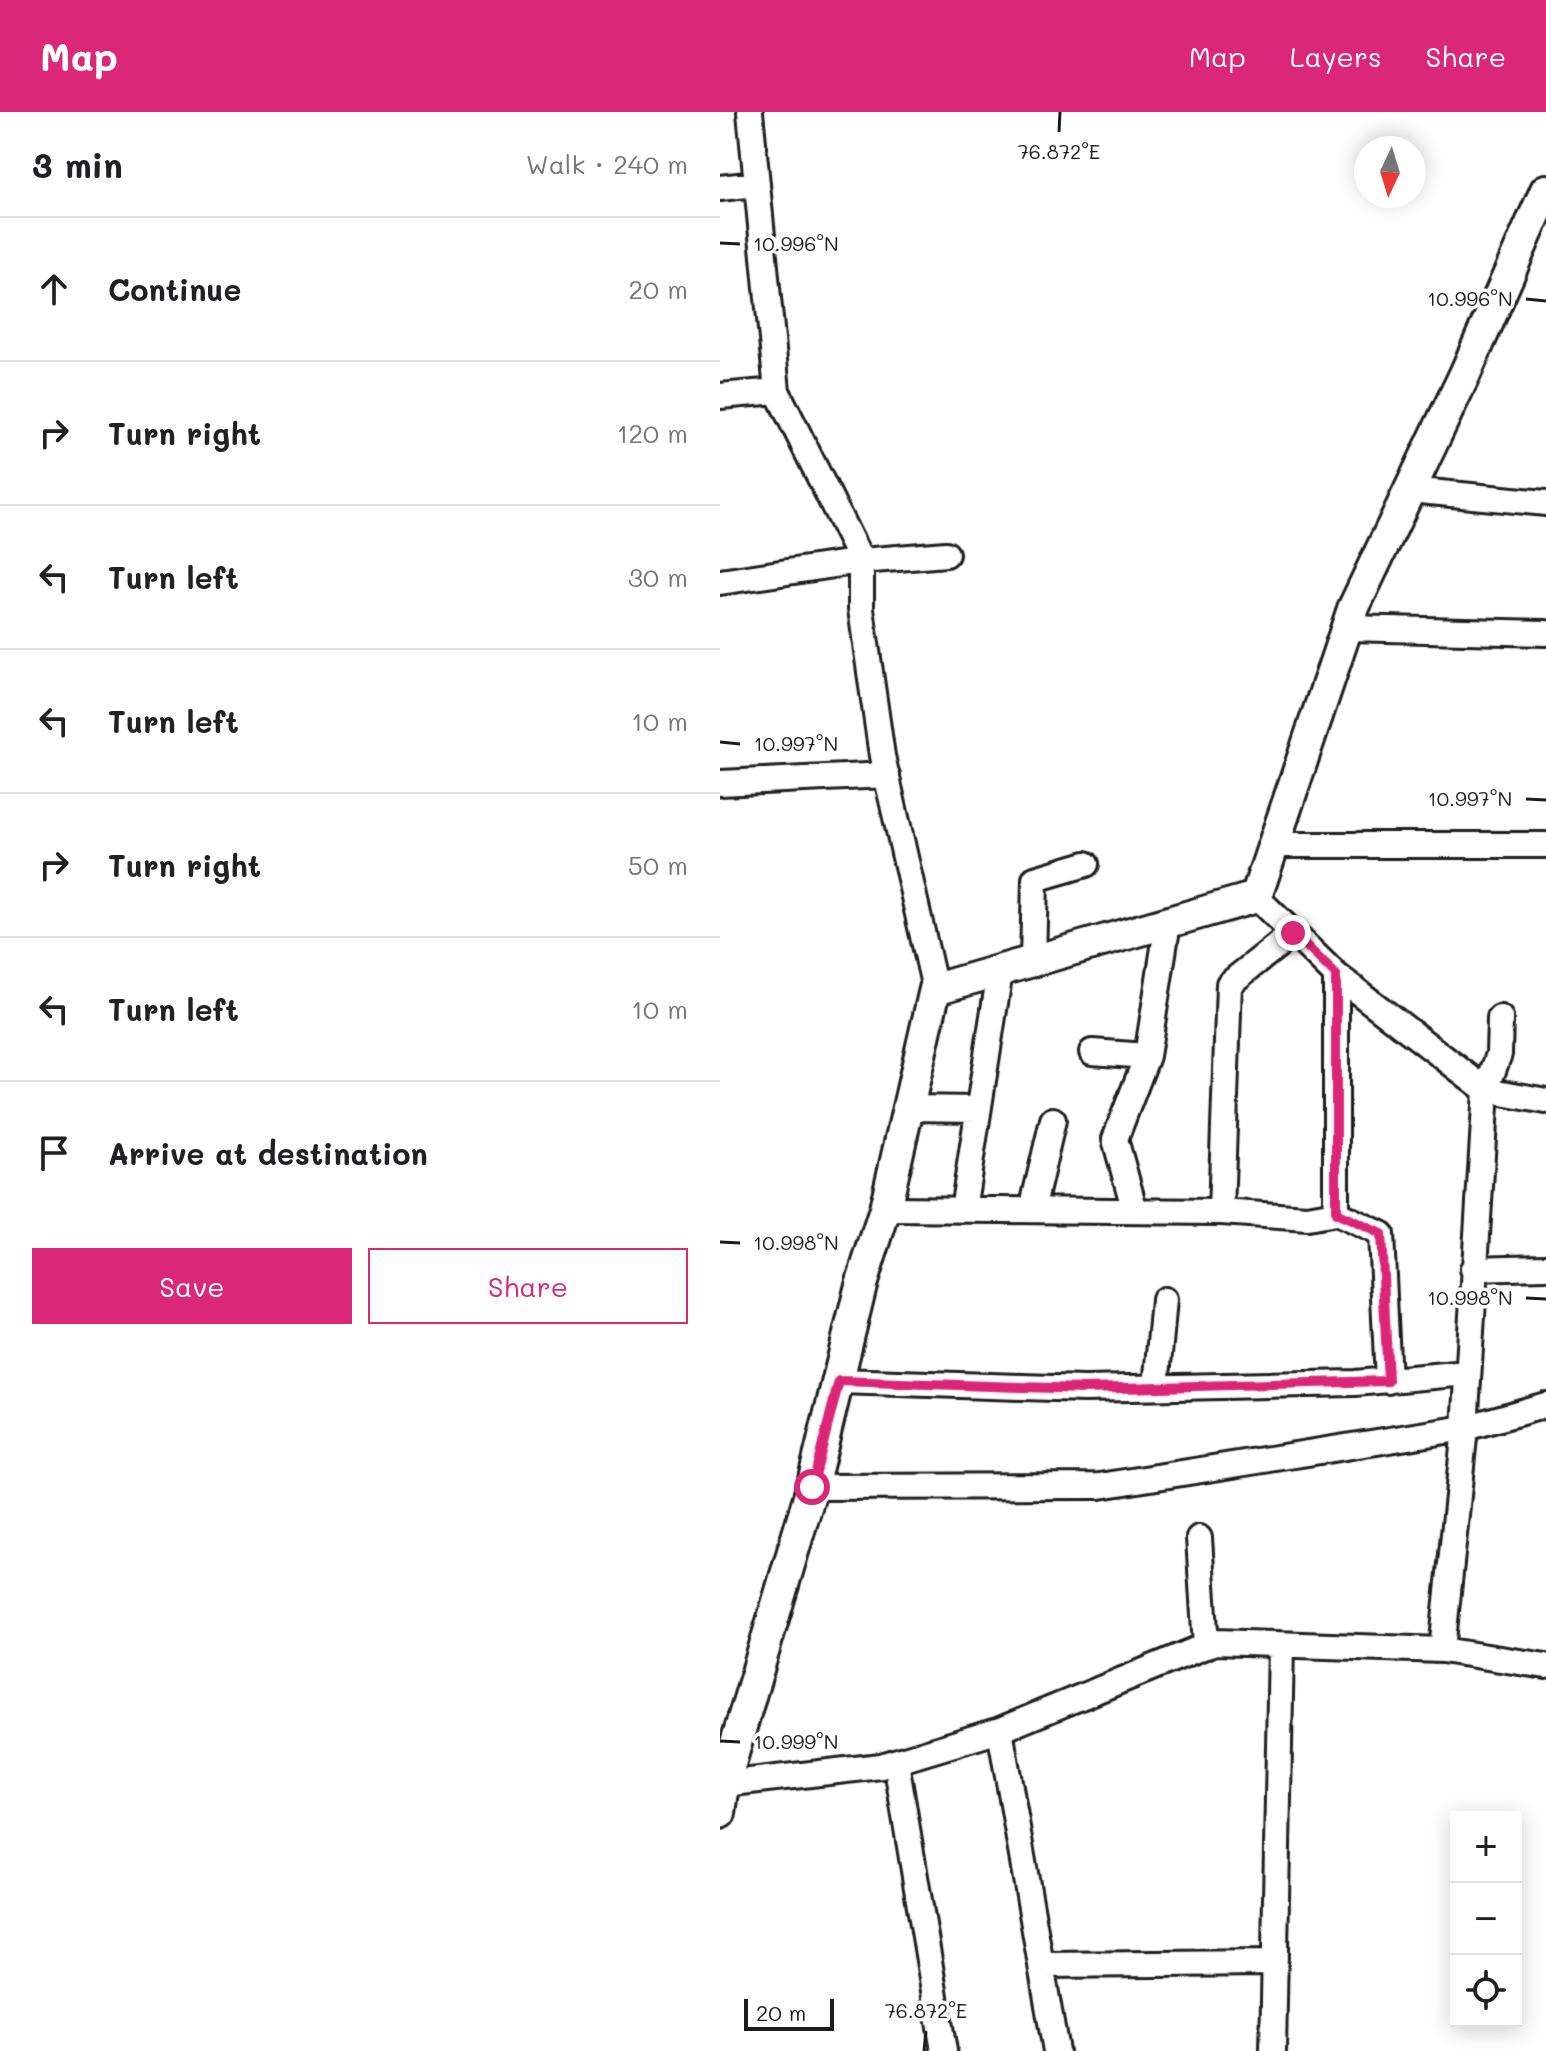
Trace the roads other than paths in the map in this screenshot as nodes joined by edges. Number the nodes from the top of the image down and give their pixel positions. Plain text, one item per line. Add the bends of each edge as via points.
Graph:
1 (750, 112) edge
2 (756, 184) junction
3 (720, 188) edge
4 (1546, 190) edge
5 (777, 391) junction
6 (720, 396) edge
7 (1409, 490) junction
8 (1546, 503) edge
9 (946, 554) dead end
10 (861, 561) junction
11 (720, 582) edge
12 (1347, 628) junction
13 (1546, 633) edge
14 (887, 775) junction
15 (720, 783) edge
16 (1273, 845) junction
17 (1546, 845) edge
18 (1086, 864) dead end
19 (1256, 897) junction
20 (1168, 922) junction
21 (1293, 933) junction
22 (1033, 961) junction
23 (1000, 971) junction
24 (1336, 975) junction
25 (935, 989) junction
26 (1500, 1018) dead end
27 (1092, 1052) dead end
28 (1147, 1056) junction
29 (1486, 1090) junction
30 (1546, 1101) edge
31 (907, 1108) junction
32 (978, 1109) junction
33 (1053, 1120) dead end
34 (885, 1209) junction
35 (963, 1210) junction
36 (1032, 1210) junction
37 (1135, 1211) junction
38 (1221, 1212) junction
39 (1336, 1213) junction
40 (1546, 1267) edge
41 (1473, 1269) junction
42 (1164, 1300) dead end
43 (1467, 1373) junction
44 (839, 1381) junction
45 (1388, 1381) junction
46 (1156, 1387) junction
47 (1546, 1405) edge
48 (1465, 1428) junction
49 (812, 1487) junction
50 (1199, 1538) dead end
51 (1281, 1645) junction
52 (1206, 1646) junction
53 (1442, 1650) junction
54 (1546, 1666) edge
55 (1000, 1730) junction
56 (896, 1762) junction
57 (722, 1799) edge
58 (1273, 1963) junction
59 (1041, 1965) junction
60 (944, 2051) edge
61 (1056, 2051) edge
62 (1273, 2051) edge

1 - 2 street
2 - 3 street
2 - 5 street
4 - 7 street
5 - 6 street
5 - 10 street
7 - 8 street
7 - 12 street
9 - 10 street
10 - 11 street
10 - 14 street via 861,609
12 - 13 street
12 - 16 street
14 - 15 street
14 - 25 street
16 - 17 street
16 - 19 street
18 - 22 street via 1035,879
19 - 20 street
19 - 21 street
20 - 22 street
20 - 28 street
21 - 24 street
21 - 38 street via 1229,984
22 - 23 street
23 - 25 street
23 - 32 street
24 - 29 street
24 - 39 street
25 - 31 street
26 - 29 street via 1499,1054
27 - 28 street
28 - 37 street via 1115,1139
29 - 30 street
29 - 41 street
31 - 32 street
31 - 34 street
32 - 35 street
33 - 36 street
34 - 35 street
34 - 44 street
35 - 36 street
36 - 37 street
37 - 38 street
38 - 39 street via 1307,1218
39 - 45 street via 1381,1234
40 - 41 street
41 - 43 street
42 - 46 street
43 - 45 street
43 - 48 street
44 - 46 street
44 - 49 street
45 - 46 street
47 - 48 street
48 - 49 street via 1100,1486
48 - 53 street
49 - 57 street
50 - 52 street
51 - 52 street
51 - 53 street
51 - 58 street
52 - 55 street
53 - 54 street
55 - 56 street
55 - 59 street
56 - 57 street
56 - 60 street
58 - 59 street
58 - 62 street
59 - 61 street

